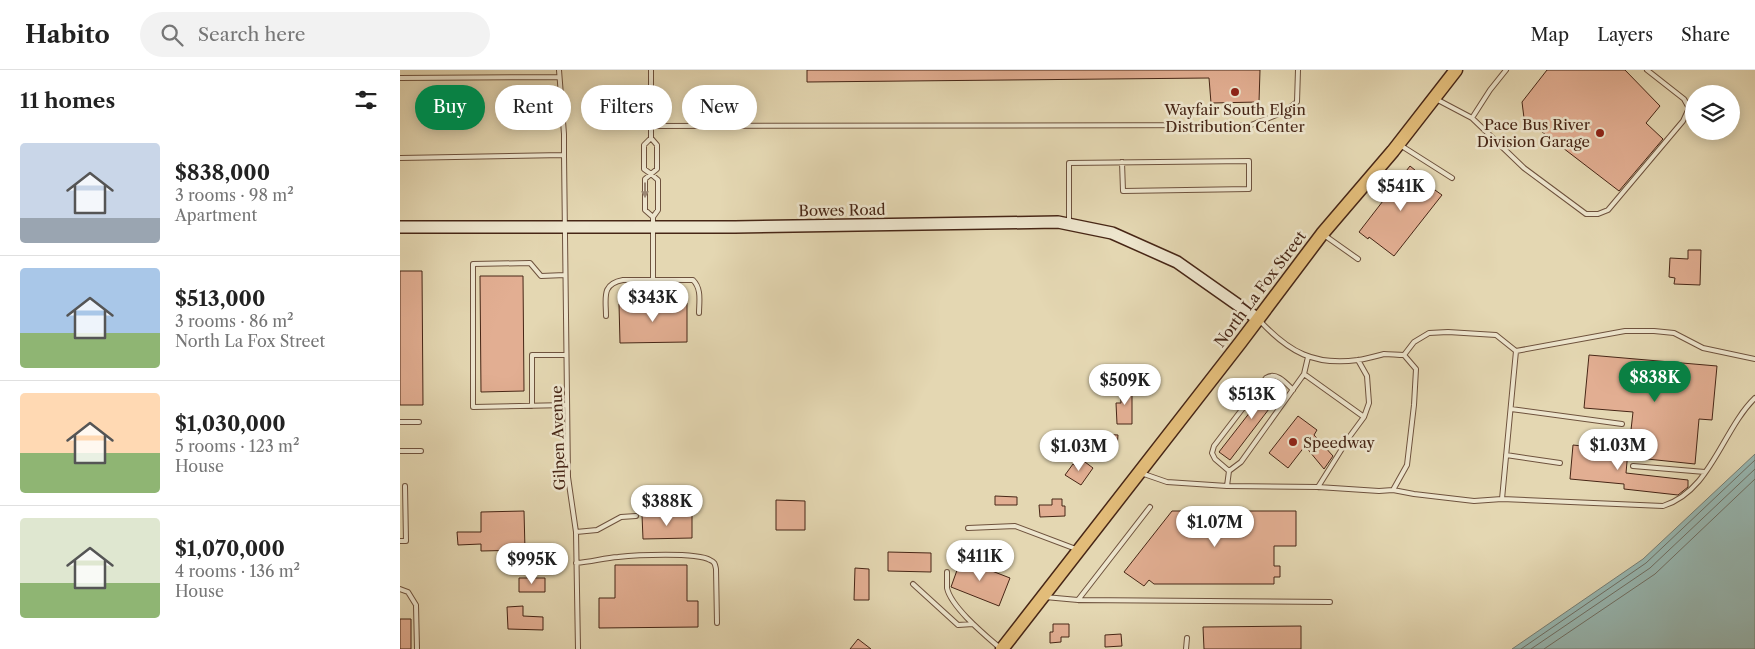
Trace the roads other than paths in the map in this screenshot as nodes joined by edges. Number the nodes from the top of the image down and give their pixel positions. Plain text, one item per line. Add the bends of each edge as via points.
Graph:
1 (559, 70) edge
2 (651, 70) edge
3 (1298, 70) edge
4 (1456, 70) edge
5 (1506, 70) edge
6 (1647, 70) edge
7 (559, 77) junction
8 (400, 78) edge
9 (651, 85) edge
10 (1434, 98) junction
11 (1472, 118) junction
12 (672, 126) edge
13 (651, 130) edge
14 (651, 138) junction
15 (1398, 144) junction
16 (564, 155) junction
17 (400, 158) edge
18 (1122, 162) junction
19 (651, 174) junction
20 (1452, 178) dead end
21 (653, 222) junction
22 (1069, 224) junction
23 (400, 226) edge
24 (565, 226) junction
25 (1322, 234) junction
26 (1358, 259) dead end
27 (565, 275) junction
28 (653, 280) junction
29 (699, 313) dead end
30 (606, 316) dead end
31 (1258, 319) junction
32 (1516, 352) junction
33 (566, 355) junction
34 (1404, 355) junction
35 (1308, 357) junction
36 (1755, 359) edge
37 (1358, 360) junction
38 (1304, 374) junction
39 (1293, 390) junction
40 (1755, 398) edge
41 (567, 405) junction
42 (532, 406) junction
43 (1511, 410) junction
44 (1364, 417) junction
45 (400, 422) edge
46 (419, 422) dead end
47 (1622, 424) dead end
48 (400, 450) edge
49 (421, 451) dead end
50 (1506, 455) junction
51 (1560, 463) dead end
52 (1633, 466) dead end
53 (1229, 471) junction
54 (1140, 472) junction
55 (1705, 472) junction
56 (405, 486) dead end
57 (1227, 486) junction
58 (1318, 487) junction
59 (1393, 490) junction
60 (1502, 499) junction
61 (1150, 507) dead end
62 (636, 516) dead end
63 (968, 528) dead end
64 (576, 532) junction
65 (400, 541) edge
66 (1078, 550) junction
67 (576, 564) junction
68 (947, 572) dead end
69 (913, 584) dead end
70 (400, 589) edge
71 (1043, 597) junction
72 (1078, 600) junction
73 (1330, 602) dead end
74 (717, 623) dead end
75 (973, 624) junction
76 (1187, 638) dead end
77 (417, 649) edge
78 (578, 649) edge
79 (1002, 649) edge
80 (1186, 649) edge

1 - 7 lane, Gilpen Avenue
2 - 9 lane
3 - 12 lane via 1297,102 1284,112 1251,124
4 - 10 main road, North La Fox Street
5 - 11 lane
6 - 11 lane via 1684,100 1689,108 1683,120 1608,210 1598,214 1586,214 1524,168
7 - 8 lane
7 - 16 lane, Gilpen Avenue
10 - 11 lane
10 - 15 main road, North La Fox Street
13 - 14 lane
14 - 19 lane via 657,144 657,169
14 - 19 lane via 644,144 644,169
15 - 20 lane
15 - 25 main road, North La Fox Street
16 - 17 lane
16 - 24 lane, Gilpen Avenue
18 - 18 lane via 1249,161 1249,189 1123,191
18 - 22 lane via 1069,163
19 - 21 lane via 658,180 658,210
19 -> 21 lane via 645,179 645,210
21 - 22 street, Bowes Road
21 - 24 street, Bowes Road
21 - 28 lane
22 - 31 street, Bowes Road via 1112,234 1177,262
23 - 24 street, Bowes Road
24 - 27 lane, Gilpen Avenue
25 - 26 lane
25 - 31 main road, North La Fox Street
27 - 33 lane, Gilpen Avenue
27 - 42 lane via 541,276 530,263 473,264 473,407
28 - 29 lane via 693,280 699,290
28 - 30 lane via 624,280 609,285
31 - 35 lane via 1276,339
31 - 54 main road, North La Fox Street
32 - 34 lane via 1496,335 1448,332 1429,333 1414,342
32 - 36 lane via 1625,331 1654,331 1674,333 1703,348
32 - 43 lane
33 - 41 lane, Gilpen Avenue
33 - 42 lane via 532,355
34 - 37 lane via 1386,354
34 - 59 lane via 1416,369 1414,405 1407,465
35 - 37 lane via 1322,361
35 - 38 lane
37 - 44 lane via 1367,376 1369,403
38 - 39 lane
38 - 44 lane
39 - 53 lane via 1241,462
39 - 53 lane via 1276,375 1266,378 1214,446 1212,453 1215,459
40 - 55 lane
41 - 42 lane
41 - 64 lane, Gilpen Avenue via 568,477
43 - 47 lane
43 - 50 lane
44 - 58 lane
45 - 46 lane
48 - 49 lane
50 - 51 lane
50 - 60 lane
52 - 55 lane
53 - 57 lane
54 - 57 lane via 1167,482
54 - 66 main road, North La Fox Street
55 - 60 lane via 1682,498 1663,506
56 - 65 lane via 406,541
57 - 58 lane
58 - 59 lane
59 - 60 lane via 1474,501
61 - 72 lane
62 - 64 lane via 621,517 597,530
63 - 66 lane via 1016,526
64 - 67 lane, Gilpen Avenue
66 - 71 main road, North La Fox Street
67 - 74 lane via 630,556 708,559 716,564
67 - 78 lane, Gilpen Avenue
68 - 75 lane via 948,589 954,602
69 - 75 lane via 958,625
70 - 77 lane via 408,592 416,605
71 - 72 lane
71 - 79 main road, North La Fox Street
72 - 73 lane
75 - 79 lane
76 - 80 lane

